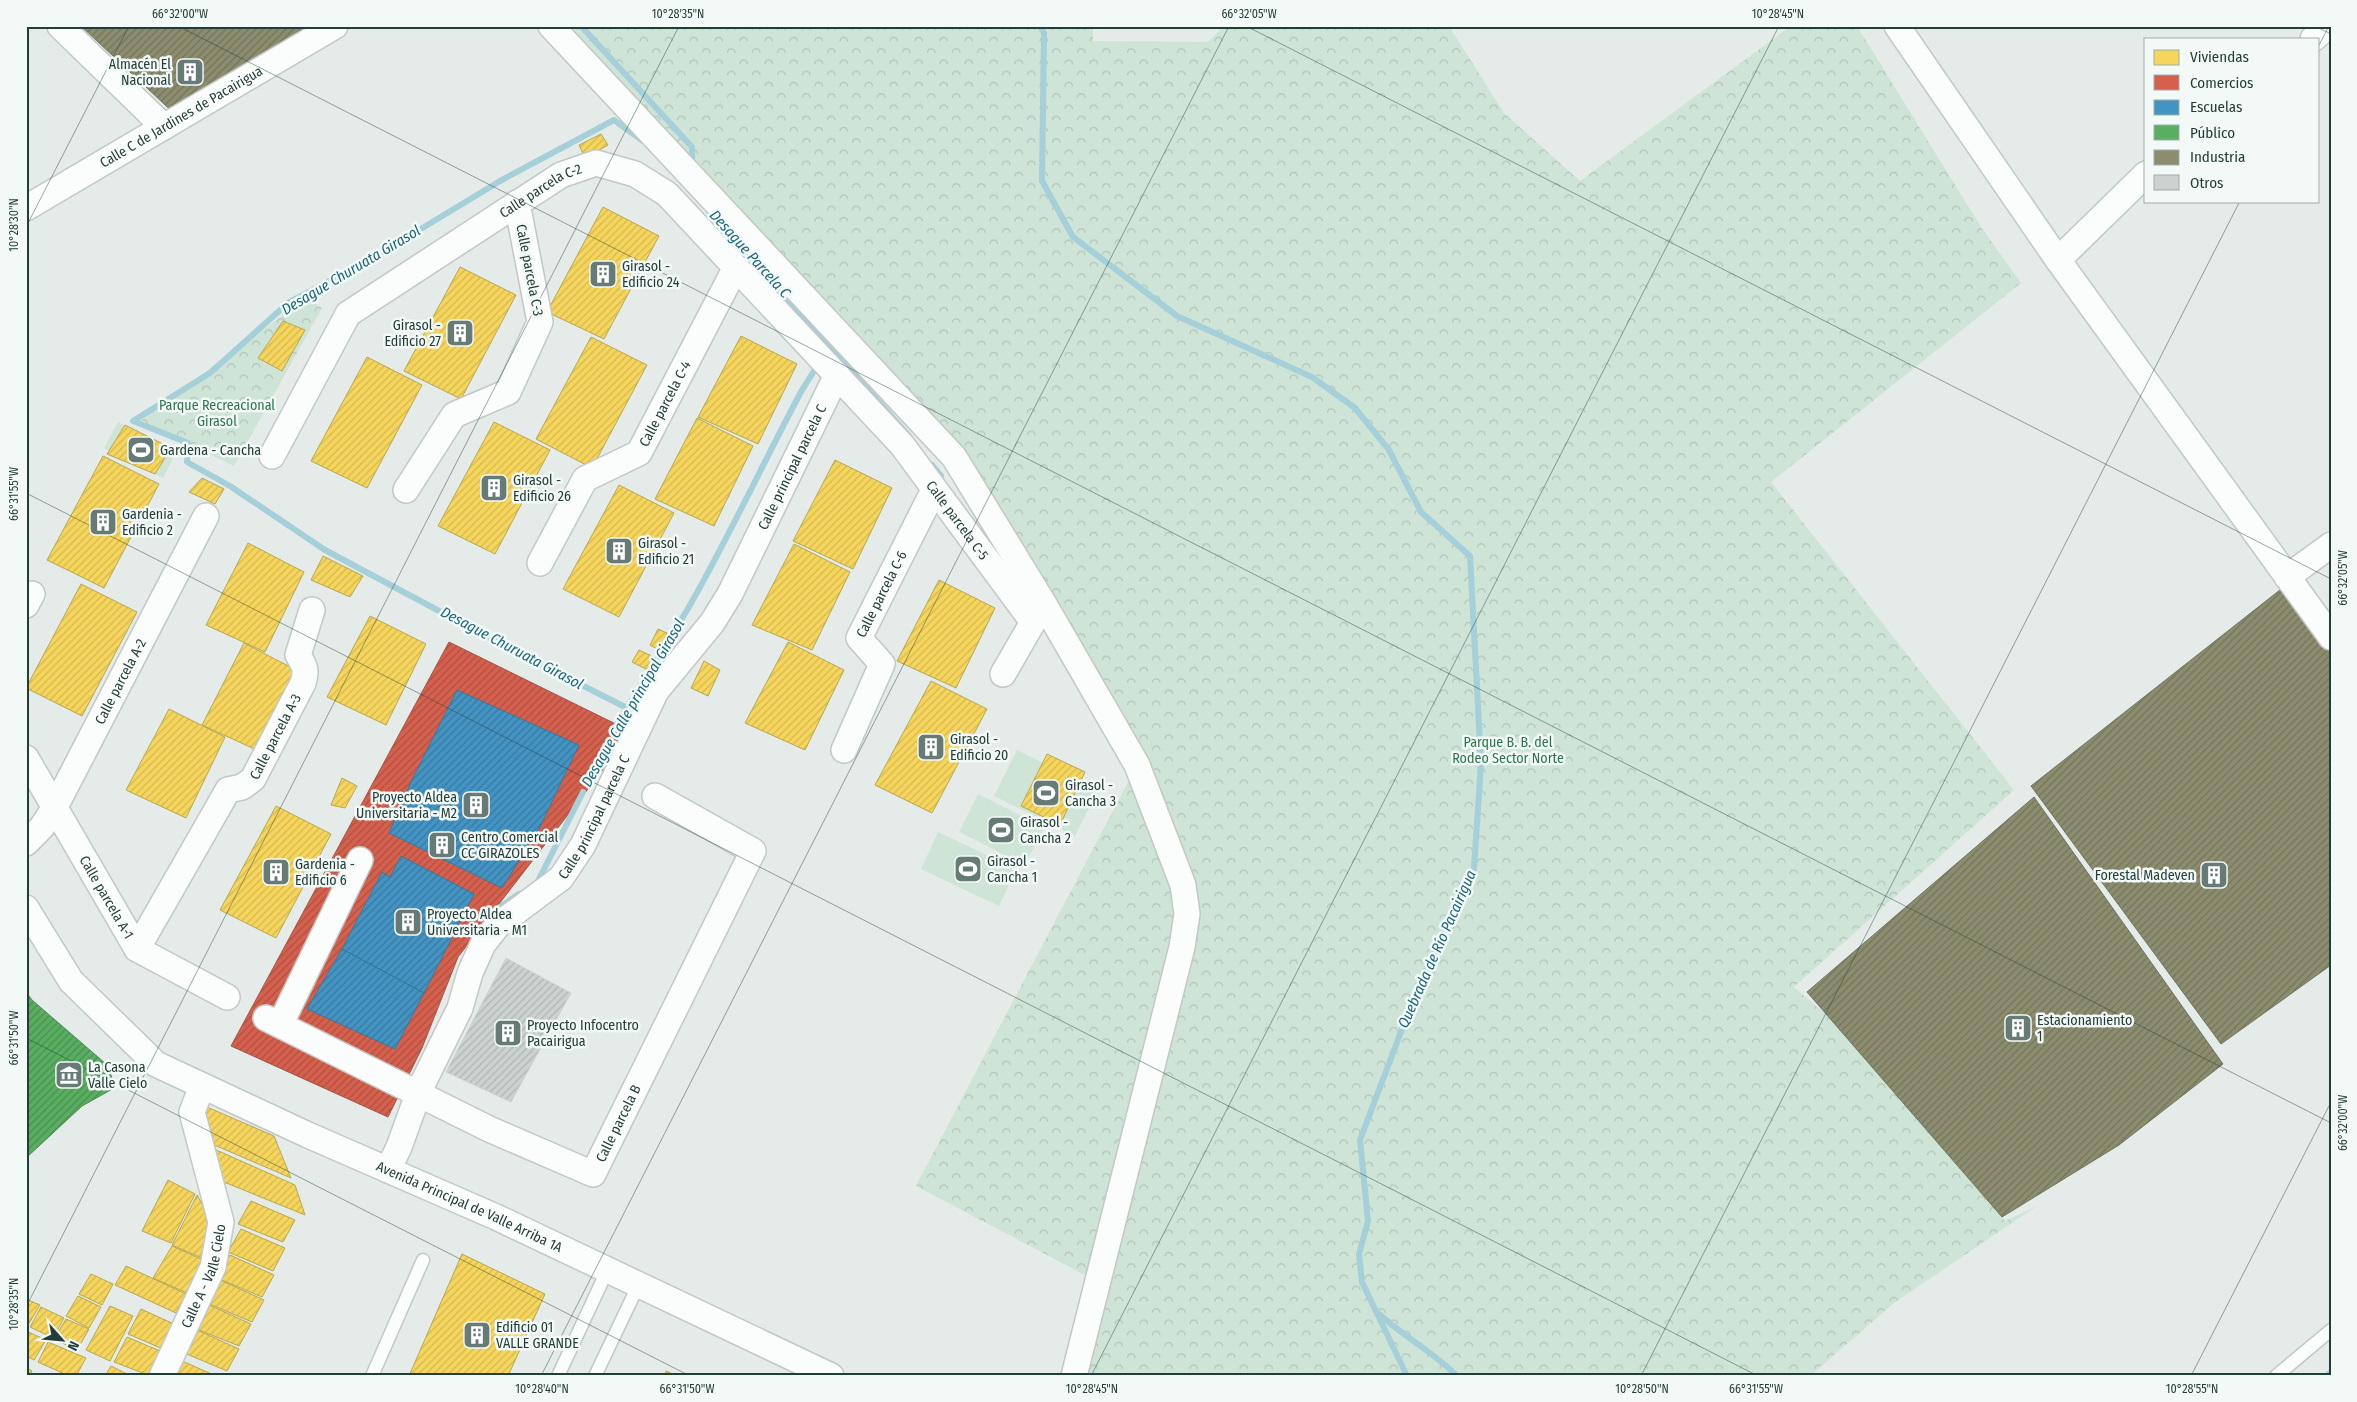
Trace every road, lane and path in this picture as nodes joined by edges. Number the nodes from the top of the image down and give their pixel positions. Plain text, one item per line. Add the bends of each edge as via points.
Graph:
1 (60, 26) edge
2 (336, 26) edge
3 (551, 26) edge
4 (1898, 26) edge
5 (2328, 26) edge
6 (2314, 38) edge
7 (164, 127) junction
8 (2144, 176) edge
9 (517, 203) junction
10 (26, 208) edge
11 (2058, 260) junction
12 (735, 269) junction
13 (837, 375) junction
14 (272, 456) dead end
15 (406, 490) dead end
16 (934, 490) junction
17 (206, 516) dead end
18 (2331, 545) edge
19 (540, 563) dead end
20 (2287, 577) junction
21 (312, 610) dead end
22 (2331, 637) edge
23 (1003, 674) dead end
24 (844, 750) dead end
25 (26, 758) edge
26 (655, 796) dead end
27 (55, 806) junction
28 (26, 843) edge
29 (360, 860) dead end
30 (26, 908) edge
31 (137, 949) junction
32 (227, 997) dead end
33 (202, 1086) junction
34 (419, 1093) junction
35 (388, 1170) junction
36 (423, 1260) dead end
37 (607, 1271) junction
38 (638, 1286) junction
39 (2331, 1330) edge
40 (162, 1376) edge
41 (372, 1376) edge
42 (558, 1376) edge
43 (595, 1376) edge
44 (830, 1376) edge
45 (1074, 1376) edge
46 (2276, 1376) edge

1 - 7 street
2 - 7 street, Calle C de Jardines de Pacairigua
3 - 45 street via 954,457 1044,604 1140,772 1183,885 1187,914 1182,947
4 - 11 street
5 - 6 street
7 - 10 street, Calle C de Jardines de Pacairigua
8 - 11 street
9 - 12 street, Calle parcela C-2 via 561,175 596,163 635,174 667,194
9 - 14 street, Calle parcela C-2 via 348,314
9 - 15 street, Calle parcela C-3 via 540,322 508,392 454,415
11 - 20 street
12 - 13 street, Calle parcela C-2
12 - 19 street, Calle parcela C-4 via 639,453 584,478
13 - 16 street, Calle parcela C-5 via 902,445
13 - 34 street, Calle principal parcela C via 730,594 712,623 656,691 583,845 561,878 498,925 483,944 460,1008
16 - 23 street, Calle parcela C-5 via 1033,622
16 - 24 street, Calle parcela C-6 via 859,638 882,664
17 - 27 street, Calle parcela A-2
18 - 20 street
20 - 22 street
21 - 31 street, Calle parcela A-3 via 298,655 305,665 306,674 298,692 253,779 242,787 228,790
25 - 27 street, Calle parcela A-1
26 - 34 street, Calle parcela B via 753,850 593,1174 489,1129
27 - 28 street, Calle parcela A-2 via 42,827
27 - 31 street, Calle parcela A-1
29 - 34 street, Calle parcela B via 273,1022
30 - 33 street, Avenida Principal de Valle Arriba 1A via 71,981 156,1064
31 - 32 street, Calle parcela A-1
33 - 35 street, Avenida Principal de Valle Arriba 1A
33 - 40 street, Calle A - Valle Cielo via 192,1112 221,1222 213,1266
34 - 35 street, Calle principal parcela C
35 - 37 street, Avenida Principal de Valle Arriba 1A via 496,1217
36 - 41 lane
37 - 38 street, Avenida Principal de Valle Arriba 1A
37 - 42 lane
38 - 43 lane
38 - 44 street, Avenida Principal de Valle Arriba 1A
39 - 46 lane

